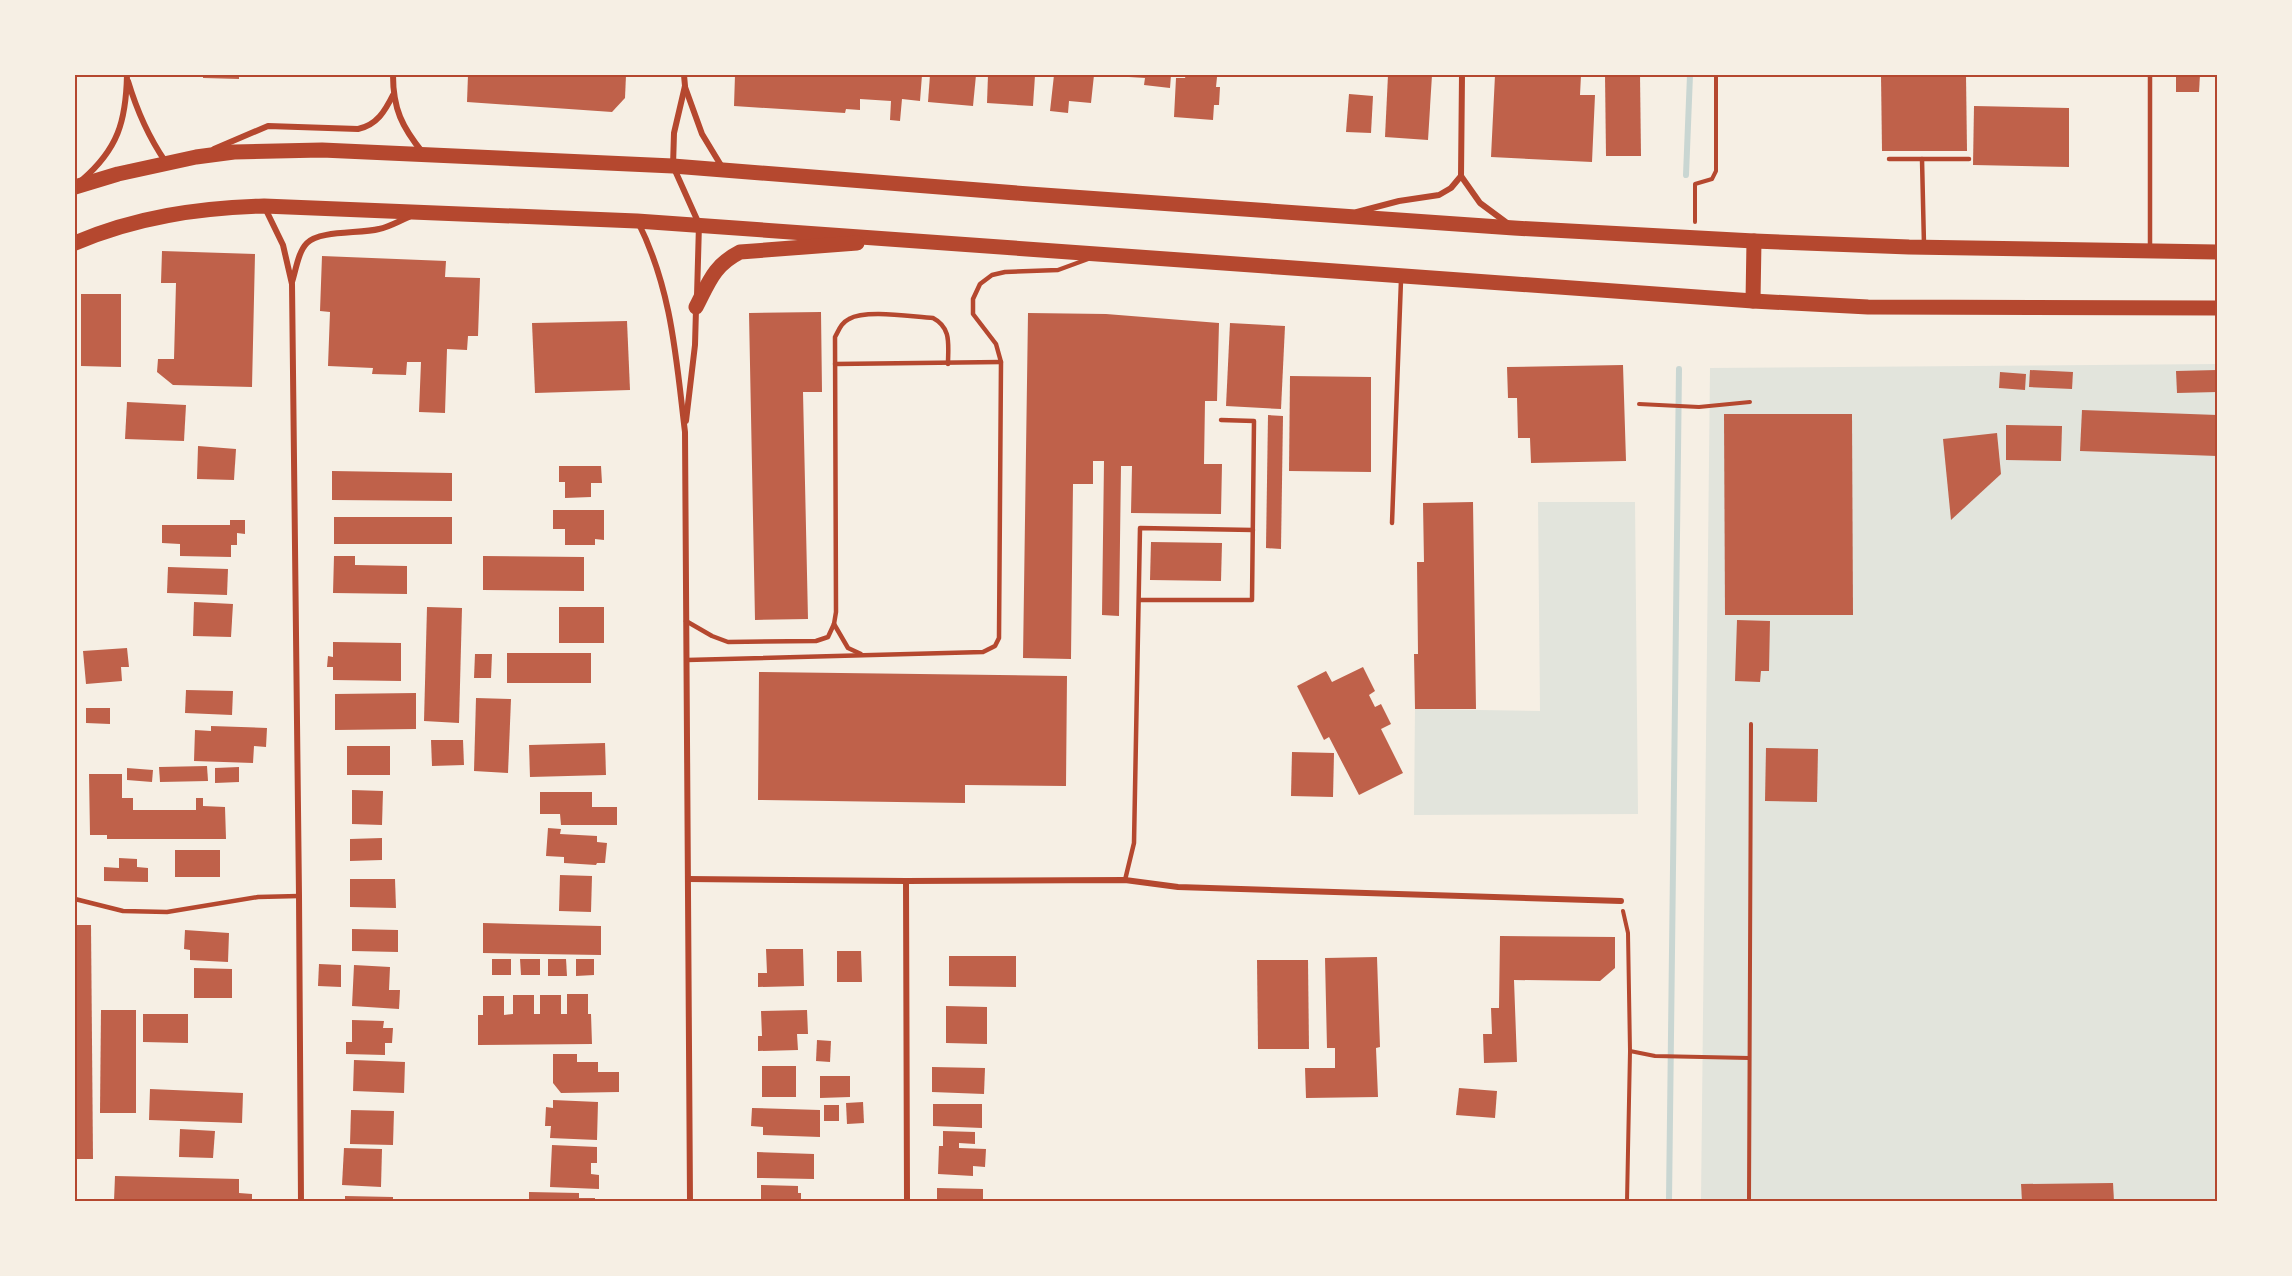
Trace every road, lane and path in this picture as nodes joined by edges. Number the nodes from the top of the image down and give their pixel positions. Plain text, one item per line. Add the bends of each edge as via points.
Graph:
1 (393, 75) edge
2 (684, 75) edge
3 (1462, 75) edge
4 (1716, 75) edge
5 (2150, 75) edge
6 (127, 76) edge
7 (684, 86) junction
8 (393, 95) junction
9 (423, 154) junction
10 (196, 157) junction
11 (1889, 159) dead end
12 (1922, 159) junction
13 (1969, 159) dead end
14 (166, 162) junction
15 (673, 166) junction
16 (723, 170) junction
17 (1461, 176) junction
18 (75, 186) edge
19 (264, 206) junction
20 (420, 212) junction
21 (1345, 215) junction
22 (637, 220) junction
23 (699, 225) junction
24 (1514, 228) junction
25 (1695, 238) junction
26 (905, 239) junction
27 (1754, 242) junction
28 (75, 243) edge
29 (1924, 248) junction
30 (2150, 252) junction
31 (2217, 252) edge
32 (1102, 254) junction
33 (1401, 277) junction
34 (292, 284) junction
35 (1752, 301) junction
36 (696, 307) junction
37 (2217, 308) edge
38 (1001, 362) junction
39 (835, 364) junction
40 (948, 364) junction
41 (1750, 402) dead end
42 (1640, 404) dead end
43 (1221, 420) dead end
44 (685, 432) junction
45 (1392, 523) dead end
46 (1253, 530) junction
47 (1140, 600) junction
48 (686, 621) junction
49 (834, 624) junction
50 (864, 655) junction
51 (687, 660) junction
52 (1751, 724) dead end
53 (688, 879) junction
54 (1125, 880) junction
55 (906, 881) junction
56 (299, 896) junction
57 (75, 899) edge
58 (1621, 901) joint
59 (1630, 1051) junction
60 (1749, 1059) junction
61 (300, 1201) edge
62 (690, 1201) edge
63 (907, 1201) edge
64 (1627, 1201) edge
65 (1749, 1201) edge

1 - 8 street
2 - 7 street
3 - 17 street
4 - 25 path via 1717,167 1712,179 1695,184
5 - 30 lane
6 - 14 street via 148,136
6 - 18 street via 121,128 110,148
7 - 15 street via 674,133
7 - 16 street via 702,134
8 - 9 street via 402,123
8 - 10 street via 369,126 268,126
9 - 10 main road via 322,150
9 - 15 main road
10 - 14 main road
11 - 12 lane
12 - 13 lane
12 - 29 lane
14 - 18 main road
15 - 16 main road
15 - 23 street
16 - 21 main road
17 - 21 street via 1439,195
17 - 24 street via 1480,203
19 - 20 main road
19 - 28 main road via 141,220
19 - 34 street via 283,244
20 - 22 main road
20 - 34 street via 381,229 324,235 309,241
21 - 24 main road
22 - 23 main road
22 - 44 street via 650,245 669,306
23 - 26 main road
23 - 36 street
24 - 25 main road
25 - 27 main road
26 - 32 main road
26 - 36 main road via 740,252 716,268
27 - 29 main road
27 - 35 main road
29 - 30 main road
30 - 31 main road
32 - 33 main road
32 - 38 lane via 1058,270 992,275 980,284 973,299 974,314 996,344
33 - 35 main road
33 - 45 lane
34 - 56 street
35 - 37 main road via 1868,307
36 - 44 street
38 - 40 lane
38 - 50 lane via 999,638 995,646 983,652
39 - 40 lane
39 - 40 lane via 835,337 840,326 850,318 868,315 933,318 942,323 947,332
39 - 49 lane
41 - 42 path via 1699,407
43 - 46 lane via 1254,421
44 - 48 street
46 - 47 lane via 1252,600
46 - 47 lane via 1140,528
47 - 54 lane via 1134,843
48 - 49 lane via 728,642 816,641 828,637
48 - 51 street
49 - 50 lane via 848,648
50 - 51 lane
51 - 53 street
52 - 60 path
53 - 55 street
53 - 62 street
54 - 55 street
54 - 58 street via 1178,887
55 - 63 street
56 - 57 lane via 258,897 167,912 123,911
56 - 61 street
58 - 59 path via 1628,933
59 - 60 path via 1655,1056
59 - 64 path
60 - 65 path

